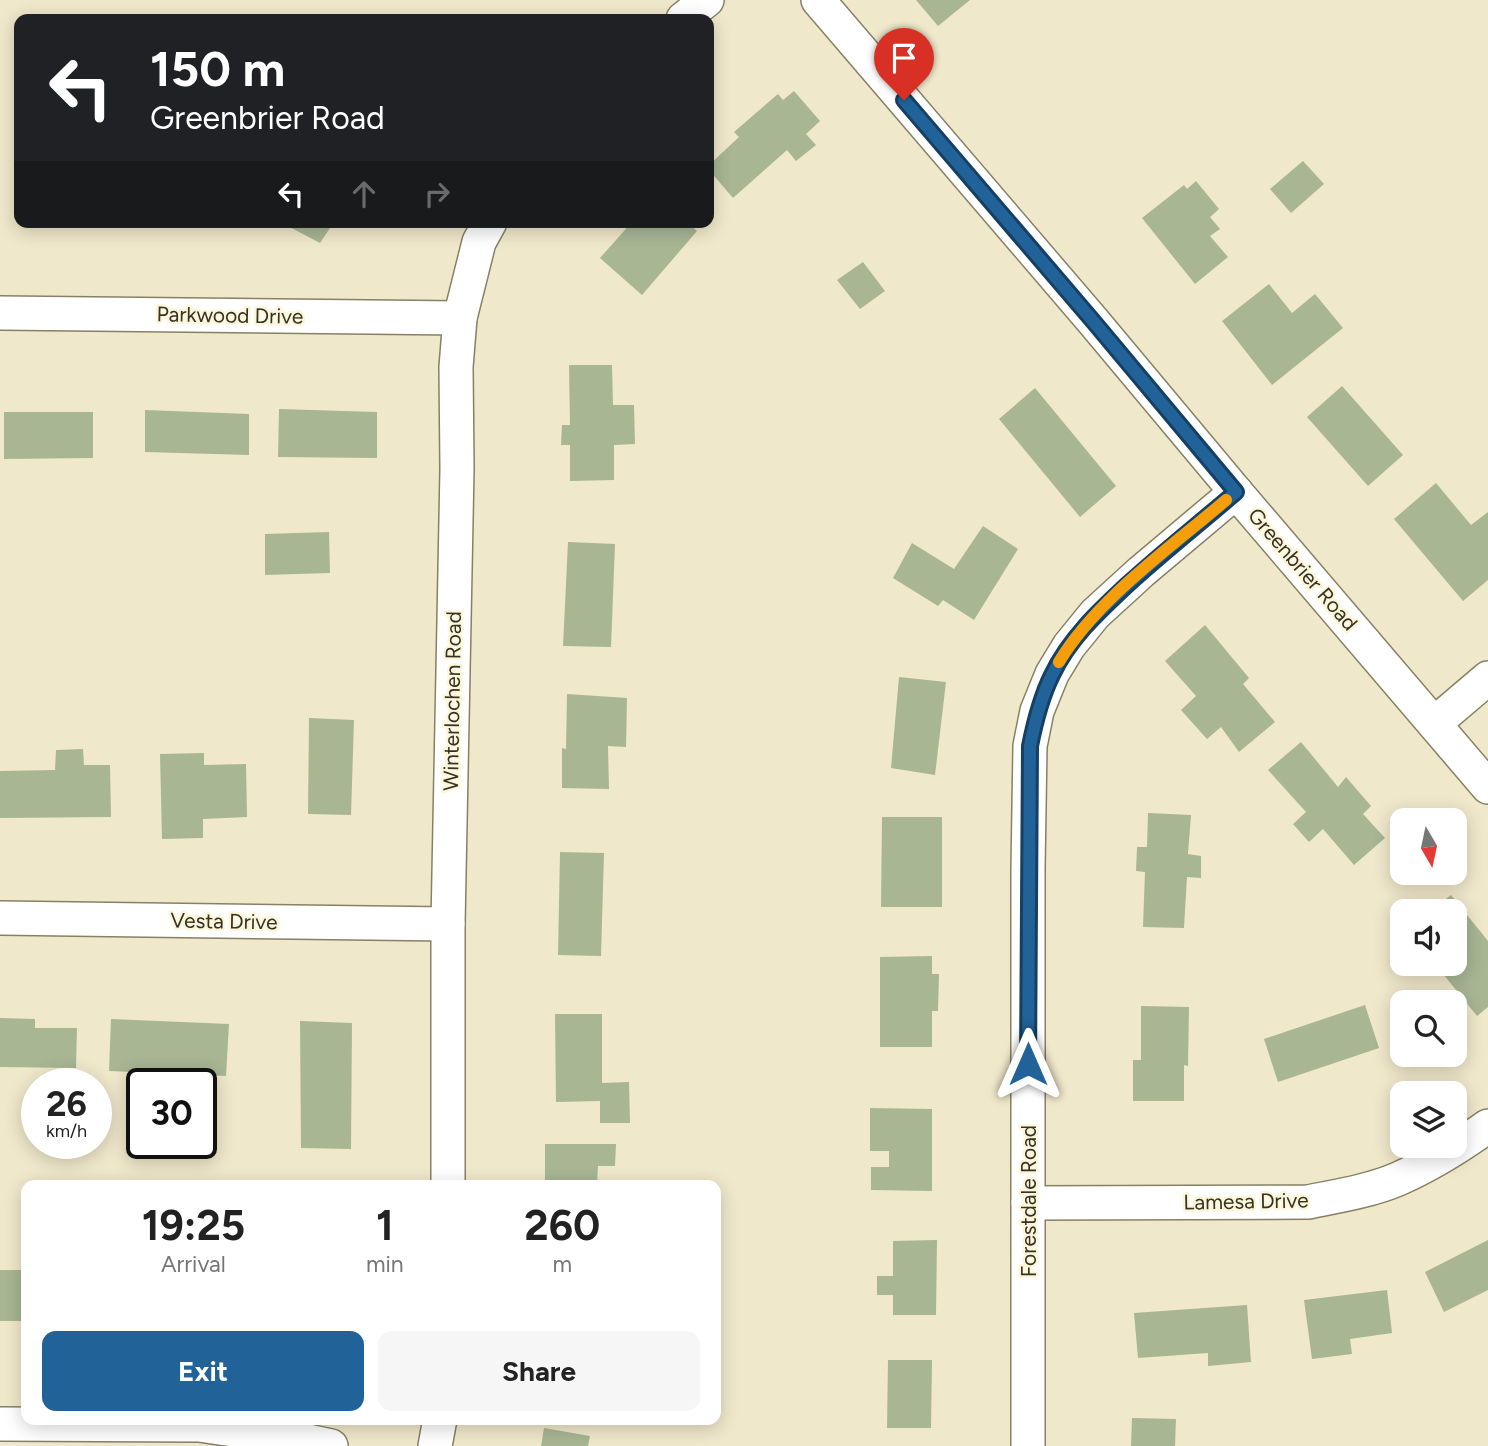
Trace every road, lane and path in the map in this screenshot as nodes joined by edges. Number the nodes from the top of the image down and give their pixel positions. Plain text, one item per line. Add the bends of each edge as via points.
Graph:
1 (707, 0) edge
2 (818, 0) edge
3 (689, 14) edge
4 (487, 228) edge
5 (0, 313) edge
6 (460, 318) junction
7 (1236, 492) junction
8 (1488, 678) edge
9 (1435, 723) junction
10 (1488, 787) edge
11 (0, 918) edge
12 (449, 924) junction
13 (1488, 1126) edge
14 (448, 1180) edge
15 (1028, 1203) junction
16 (0, 1424) edge
17 (21, 1424) edge
18 (199, 1425) edge
19 (439, 1425) edge
20 (331, 1446) edge
21 (435, 1446) edge
22 (1028, 1446) edge

1 - 3 street
2 - 7 street, Greenbrier Road
4 - 6 street, Winterlochen Road
5 - 6 street, Parkwood Drive
6 - 12 street, Winterlochen Road
7 - 9 street, Greenbrier Road
7 - 15 street, Forestdale Road via 1095,614 1052,674 1037,711 1030,746
8 - 9 street
9 - 10 street, Greenbrier Road
11 - 12 street, Vesta Drive
12 - 14 street, Winterlochen Road
13 - 15 street, Lamesa Drive via 1398,1179 1308,1202
15 - 22 street, Forestdale Road
16 - 17 street
18 - 20 street
19 - 21 street

